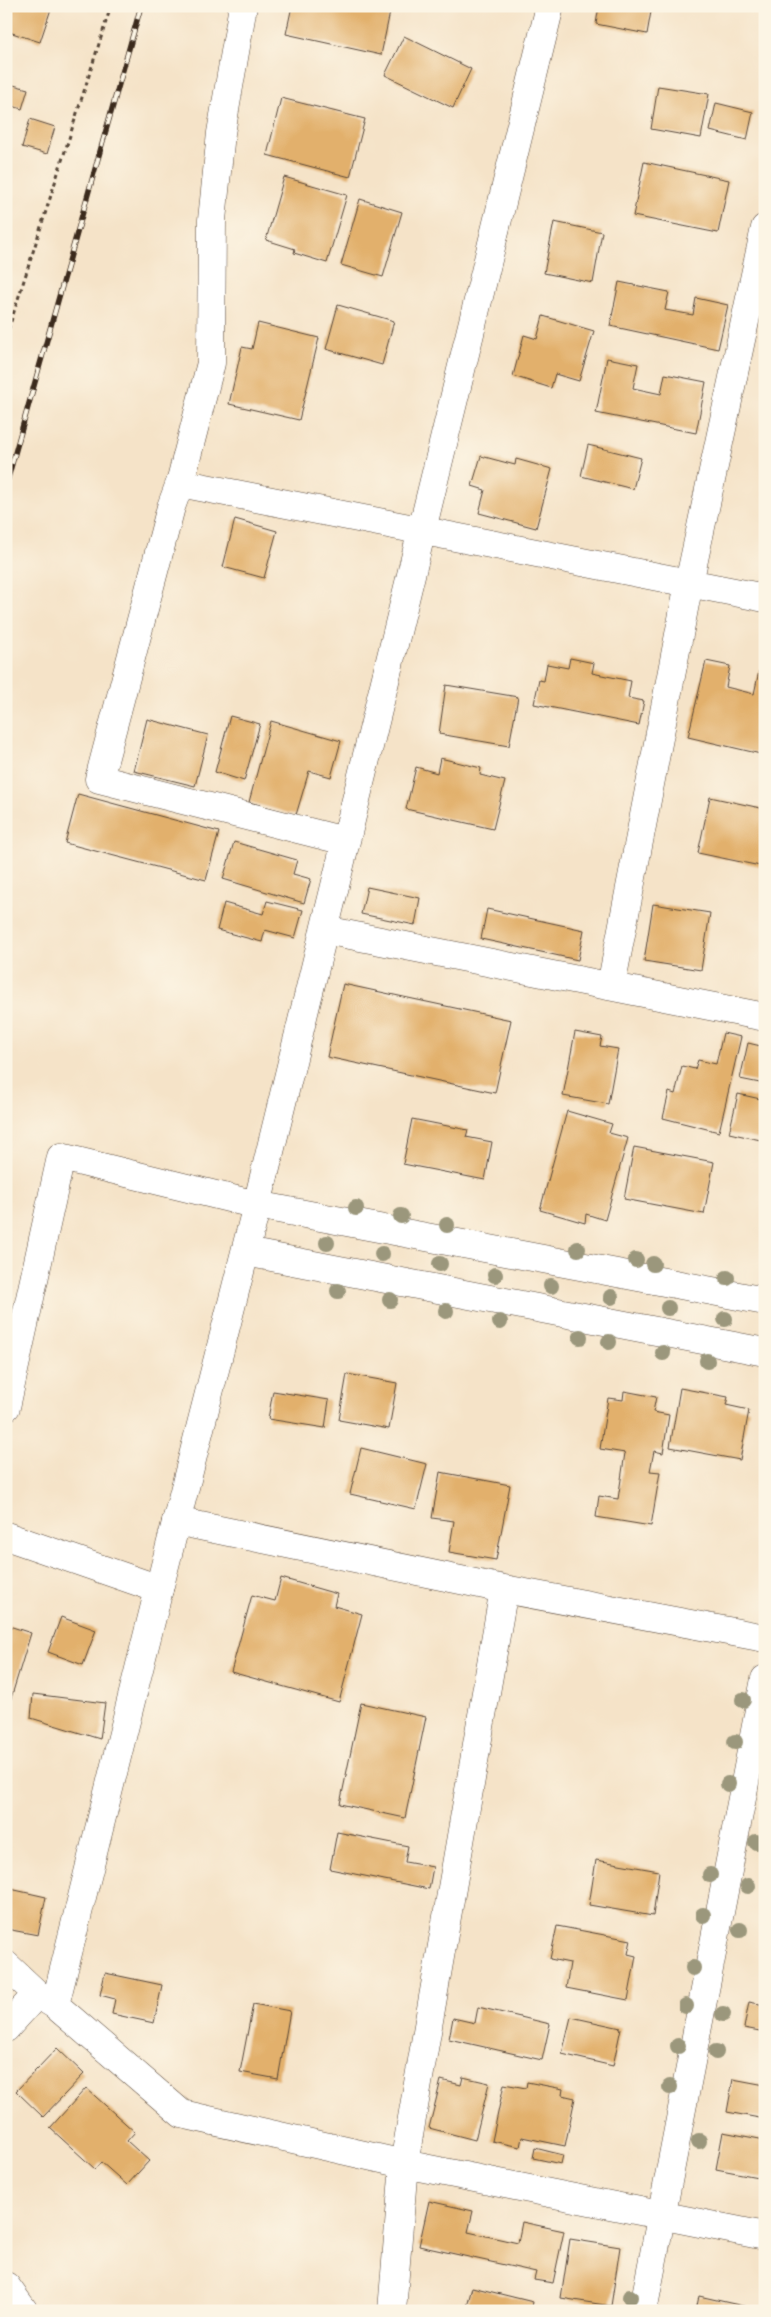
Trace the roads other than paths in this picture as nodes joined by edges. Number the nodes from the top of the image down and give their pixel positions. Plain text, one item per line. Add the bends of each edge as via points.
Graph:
1 (243, 6) edge
2 (550, 6) edge
3 (765, 228) edge
4 (180, 483) junction
5 (422, 530) junction
6 (689, 583) junction
7 (765, 598) edge
8 (345, 841) junction
9 (326, 930) junction
10 (612, 986) junction
11 (765, 1017) edge
12 (257, 1205) junction
13 (246, 1252) junction
14 (765, 1301) edge
15 (765, 1352) edge
16 (6, 1406) edge
17 (176, 1521) junction
18 (6, 1536) edge
19 (159, 1588) junction
20 (504, 1588) junction
21 (765, 1638) edge
22 (765, 1679) edge
23 (6, 1965) edge
24 (46, 1999) junction
25 (6, 2028) edge
26 (404, 2164) junction
27 (661, 2216) junction
28 (765, 2236) edge
29 (6, 2286) edge
30 (24, 2311) edge
31 (392, 2311) edge
32 (643, 2311) edge

1 - 4 street via 221,133 212,220 211,363
2 - 5 street
3 - 6 street
4 - 5 street
4 - 8 street via 99,779
5 - 6 street
5 - 8 street
6 - 7 street
6 - 10 street
8 - 9 street
9 - 10 street
9 - 12 street
10 - 11 street
12 - 13 street
12 - 14 street
12 - 16 street via 61,1157
13 - 15 street
13 - 17 street
17 - 19 street
17 - 20 street
18 - 19 street
19 - 24 street
20 - 21 street
20 - 26 street
22 - 27 street
23 - 24 street
24 - 25 street
24 - 26 street via 182,2114
26 - 27 street
26 - 31 street
27 - 28 street
27 - 32 street
29 - 30 street

